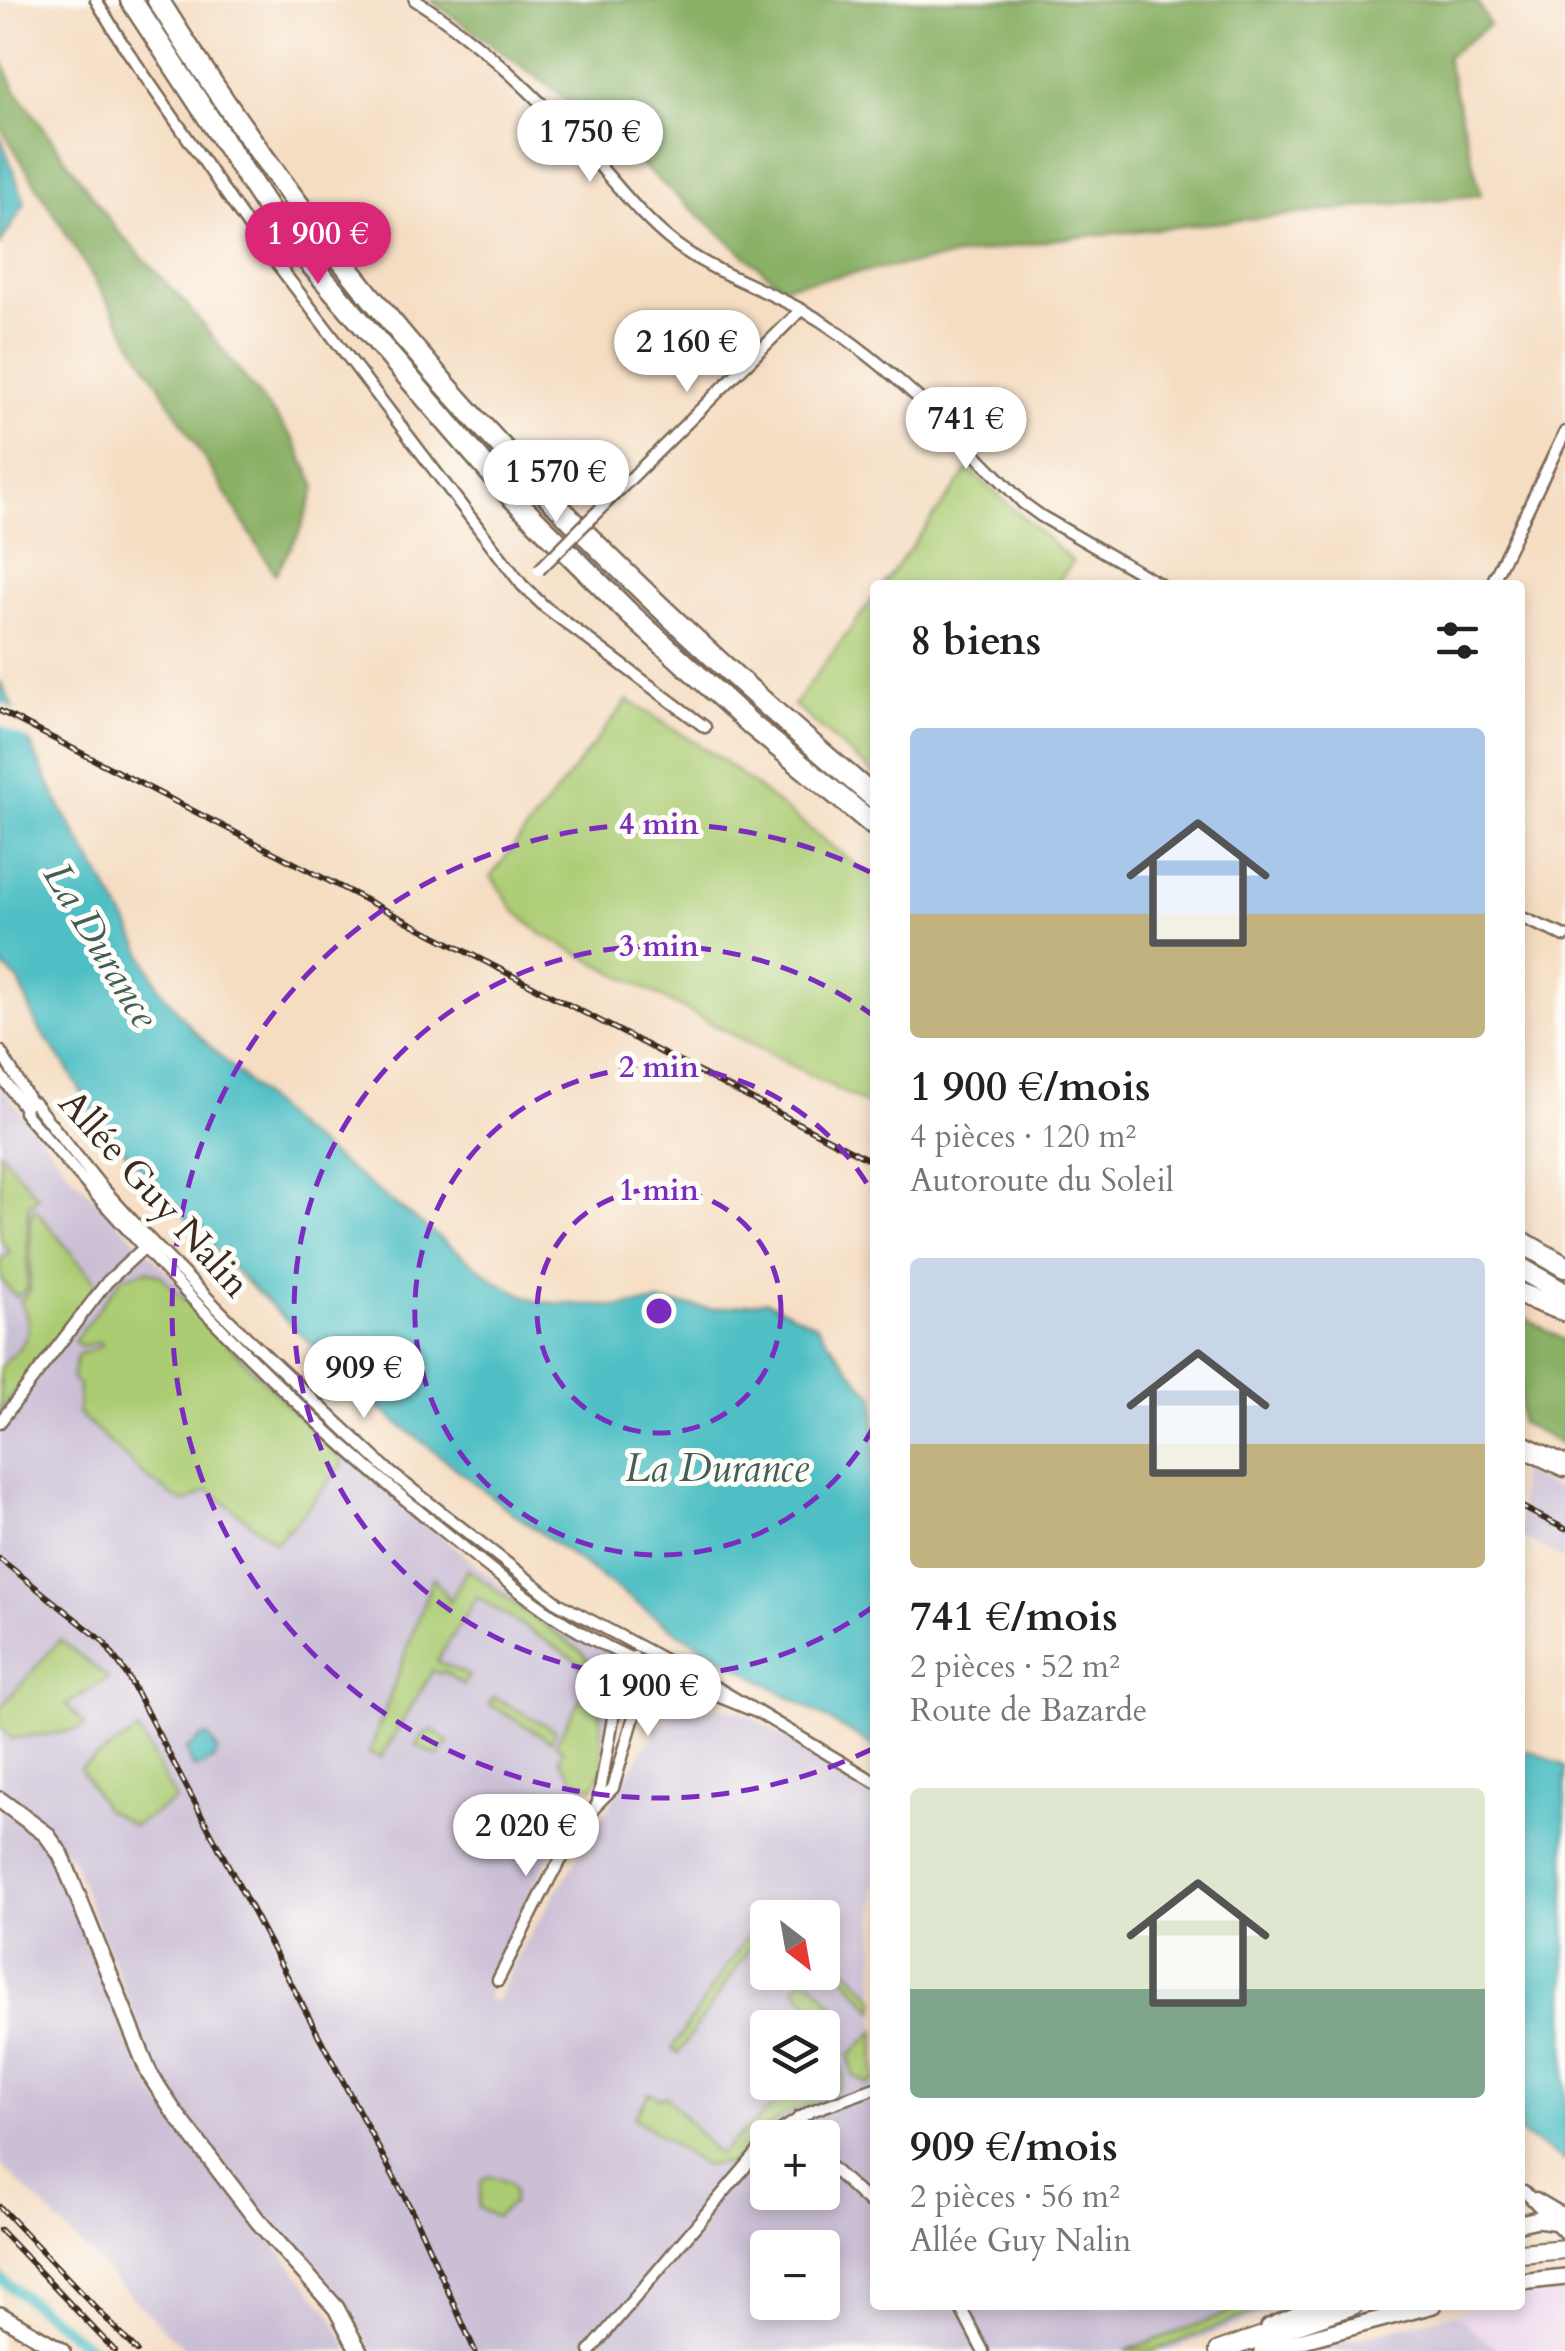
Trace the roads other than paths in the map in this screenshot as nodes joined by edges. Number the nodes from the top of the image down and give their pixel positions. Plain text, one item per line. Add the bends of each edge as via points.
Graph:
1 (96, 0) edge
2 (131, 0) edge
3 (158, 0) edge
4 (415, 0) edge
5 (801, 310) junction
6 (1565, 432) edge
7 (1152, 580) edge
8 (1493, 580) edge
9 (522, 585) junction
10 (705, 727) dead end
11 (870, 794) edge
12 (870, 822) edge
13 (1525, 919) edge
14 (1565, 936) edge
15 (0, 1051) edge
16 (0, 1075) edge
17 (27, 1104) junction
18 (147, 1244) junction
19 (1525, 1244) edge
20 (1565, 1267) edge
21 (1525, 1271) edge
22 (1565, 1294) edge
23 (1525, 1296) edge
24 (1565, 1311) edge
25 (0, 1422) edge
26 (1525, 1448) edge
27 (1525, 1457) edge
28 (1565, 1466) edge
29 (1565, 1476) edge
30 (608, 1646) junction
31 (632, 1658) junction
32 (651, 1659) junction
33 (622, 1668) junction
34 (672, 1676) junction
35 (650, 1682) junction
36 (759, 1713) junction
37 (870, 1779) edge
38 (0, 1800) edge
39 (598, 1803) junction
40 (498, 1980) dead end
41 (870, 2090) edge
42 (798, 2117) junction
43 (794, 2120) edge
44 (800, 2120) edge
45 (750, 2160) edge
46 (840, 2176) edge
47 (1525, 2192) edge
48 (870, 2203) edge
49 (1561, 2219) edge
50 (1525, 2223) edge
51 (1562, 2244) edge
52 (1525, 2252) edge
53 (1565, 2277) edge
54 (1525, 2281) edge
55 (962, 2310) edge
56 (1309, 2310) edge
57 (1339, 2310) edge
58 (1414, 2310) edge
59 (0, 2315) edge
60 (62, 2351) edge
61 (358, 2351) edge
62 (590, 2351) edge
63 (983, 2351) edge
64 (1217, 2351) edge
65 (1262, 2351) edge

1 - 9 street via 249,228
2 - 12 highway via 273,216 508,493 753,726
3 - 11 highway via 319,234 527,478 646,597
4 - 5 street via 492,58 678,246
5 - 7 street via 887,367 1041,516
5 - 9 street, bridge
6 - 8 street
9 - 10 street
13 - 14 street
15 - 17 street, Allée Guy Nalin
16 - 17 street, Allée Guy Nalin
17 - 18 street, Allée Guy Nalin
18 - 25 street via 107,1282
18 - 30 street, Allée Guy Nalin via 226,1336 334,1440 532,1601
18 - 32 street, Allée Guy Nalin via 391,1473 558,1602
19 - 20 highway
21 - 22 highway
23 - 24 highway
26 - 28 highway
27 - 29 highway
30 - 31 street, Allée Guy Nalin
30 - 33 street
31 - 32 street
31 - 32 street, Allée Guy Nalin
31 - 33 street
32 - 34 street, Allée Guy Nalin
32 - 35 street
32 - 36 street, Allée Guy Nalin
33 - 39 street
34 - 35 street
34 - 36 street, Allée Guy Nalin
35 - 39 street via 613,1788
36 - 37 street
38 - 61 street via 46,1834 61,1855 154,2082 258,2221 336,2308
39 - 40 street via 552,1874
41 - 42 street
42 - 43 street
42 - 44 street
45 - 62 street
46 - 48 street
47 - 49 street
49 - 50 street
49 - 51 street
51 - 52 main road
53 - 54 street
55 - 63 street
56 - 64 street
57 - 64 main road
58 - 65 street
59 - 60 street

